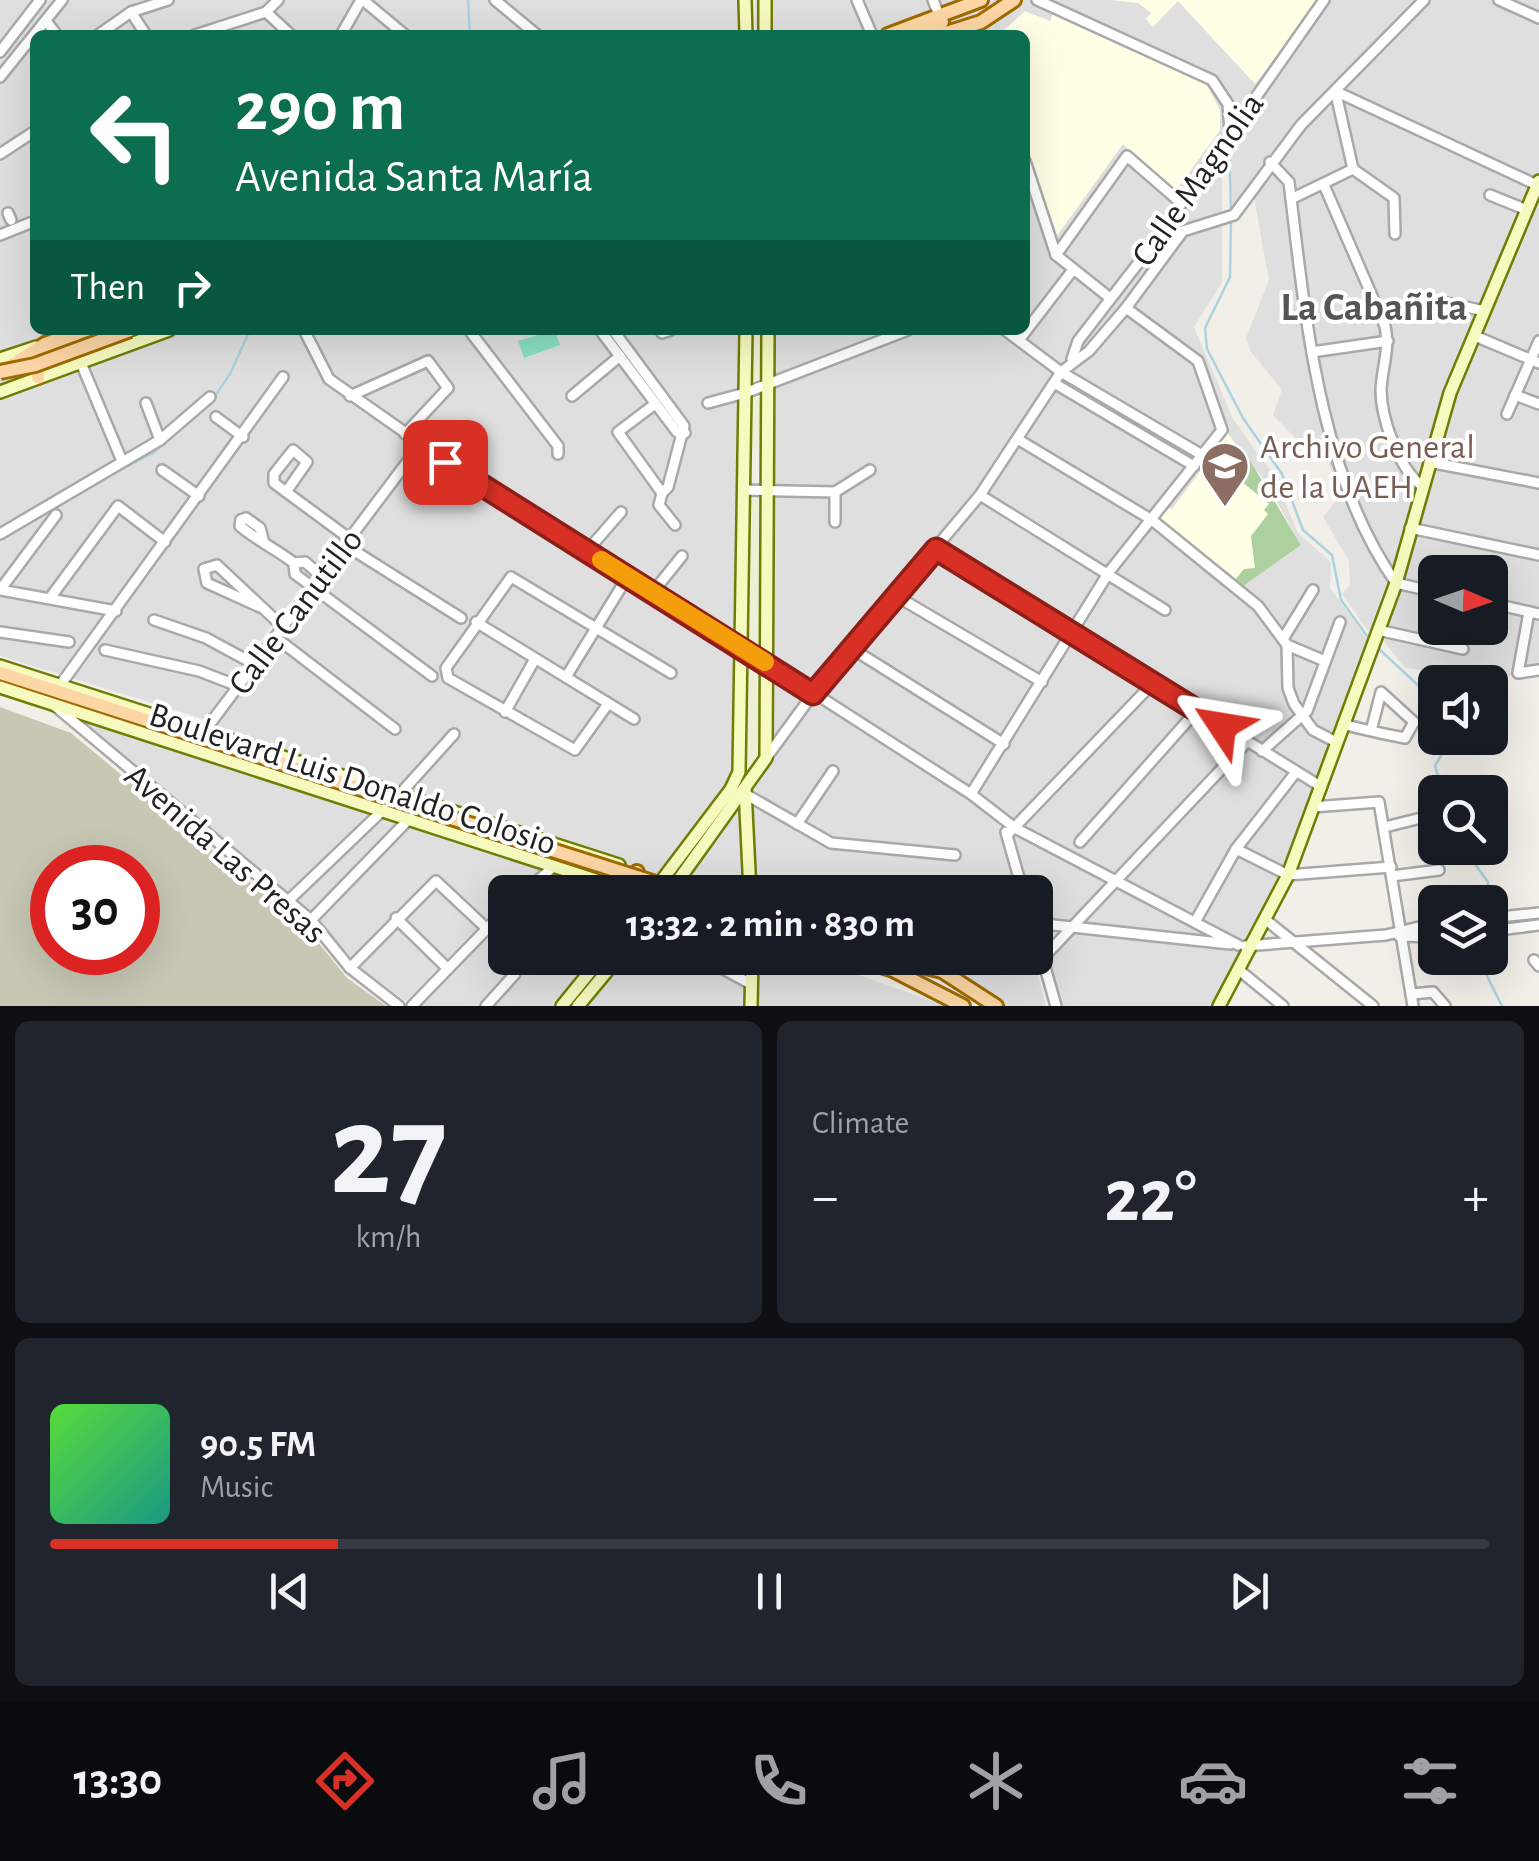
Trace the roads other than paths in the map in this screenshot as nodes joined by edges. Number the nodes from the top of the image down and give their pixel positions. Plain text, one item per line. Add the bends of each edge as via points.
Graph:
1 (40, 0) edge
2 (62, 0) edge
3 (168, 0) edge
4 (278, 0) edge
5 (362, 0) edge
6 (495, 0) edge
7 (745, 0) edge
8 (765, 0) edge
9 (857, 0) edge
10 (933, 0) edge
11 (982, 0) edge
12 (1014, 0) edge
13 (1036, 0) edge
14 (1324, 0) edge
15 (1424, 0) edge
16 (1499, 0) edge
17 (131, 12) junction
18 (266, 12) junction
19 (939, 15) junction
20 (1539, 18) edge
21 (46, 21) junction
22 (982, 28) edge
23 (38, 30) edge
24 (53, 30) edge
25 (105, 30) edge
26 (143, 30) edge
27 (210, 30) edge
28 (286, 30) edge
29 (344, 30) edge
30 (399, 30) edge
31 (531, 30) edge
32 (746, 30) edge
33 (765, 30) edge
34 (870, 30) edge
35 (901, 30) edge
36 (929, 30) edge
37 (30, 40) edge
38 (0, 52) edge
39 (0, 76) edge
40 (1336, 93) junction
41 (1230, 132) junction
42 (30, 134) edge
43 (0, 154) edge
44 (1270, 162) junction
45 (1352, 170) junction
46 (1538, 183) edge
47 (1030, 184) edge
48 (1324, 185) junction
49 (1490, 195) dead end
50 (1291, 200) junction
51 (1180, 202) junction
52 (1527, 210) junction
53 (30, 220) edge
54 (1394, 234) dead end
55 (0, 235) edge
56 (1056, 256) junction
57 (1072, 271) junction
58 (1110, 298) junction
59 (1423, 298) dead end
60 (1126, 308) junction
61 (1485, 311) junction
62 (1030, 326) edge
63 (68, 335) edge
64 (85, 335) edge
65 (116, 335) edge
66 (156, 335) edge
67 (306, 335) edge
68 (472, 335) edge
69 (604, 335) edge
70 (616, 335) edge
71 (746, 335) edge
72 (768, 335) edge
73 (895, 335) edge
74 (1012, 335) edge
75 (1024, 335) edge
76 (1475, 336) junction
77 (1020, 340) junction
78 (1539, 341) edge
79 (1388, 342) junction
80 (1312, 352) junction
81 (620, 356) junction
82 (1072, 359) junction
83 (7, 361) edge
84 (1535, 361) edge
85 (81, 363) junction
86 (1061, 372) junction
87 (38, 377) junction
88 (282, 378) dead end
89 (1054, 383) junction
90 (768, 385) junction
91 (0, 392) edge
92 (745, 394) junction
93 (1516, 395) junction
94 (350, 396) junction
95 (572, 396) dead end
96 (210, 397) dead end
97 (146, 403) dead end
98 (708, 403) dead end
99 (655, 404) junction
100 (1539, 404) edge
101 (1507, 414) dead end
102 (216, 417) dead end
103 (685, 433) junction
104 (405, 434) junction
105 (243, 437) junction
106 (160, 440) junction
107 (1019, 440) junction
108 (420, 446) junction
109 (558, 454) dead end
110 (744, 455) junction
111 (767, 455) junction
112 (1202, 455) junction
113 (122, 461) junction
114 (445, 462) junction
115 (1429, 462) junction
116 (1194, 466) junction
117 (402, 469) junction
118 (162, 470) dead end
119 (870, 470) dead end
120 (1539, 483) edge
121 (1422, 486) junction
122 (744, 490) junction
123 (767, 490) junction
124 (286, 492) junction
125 (662, 492) junction
126 (835, 492) junction
127 (199, 496) junction
128 (980, 496) junction
129 (621, 512) dead end
130 (56, 515) dead end
131 (1152, 520) junction
132 (835, 522) dead end
133 (675, 526) dead end
134 (1410, 528) junction
135 (0, 534) edge
136 (263, 539) dead end
137 (166, 542) junction
138 (347, 542) junction
139 (936, 549) junction
140 (587, 551) junction
141 (1539, 555) edge
142 (682, 556) dead end
143 (1109, 572) junction
144 (228, 574) junction
145 (628, 576) junction
146 (318, 581) junction
147 (1396, 584) junction
148 (218, 588) junction
149 (1418, 589) edge
150 (0, 590) edge
151 (1312, 590) dead end
152 (653, 592) junction
153 (898, 597) junction
154 (50, 598) junction
155 (260, 607) junction
156 (1508, 608) edge
157 (1165, 610) dead end
158 (116, 611) junction
159 (1534, 613) edge
160 (461, 618) dead end
161 (154, 620) dead end
162 (476, 622) junction
163 (1340, 622) dead end
164 (283, 627) junction
165 (597, 627) junction
166 (1378, 630) junction
167 (1073, 631) junction
168 (0, 632) edge
169 (275, 637) junction
170 (69, 642) dead end
171 (1285, 642) junction
172 (741, 646) junction
173 (851, 648) junction
174 (1463, 649) dead end
175 (105, 650) dead end
176 (535, 659) junction
177 (1325, 660) junction
178 (254, 664) junction
179 (768, 664) junction
180 (1539, 670) edge
181 (670, 672) dead end
182 (432, 676) dead end
183 (0, 677) edge
184 (566, 677) junction
185 (1042, 682) junction
186 (1154, 682) junction
187 (60, 684) junction
188 (238, 686) junction
189 (813, 694) junction
190 (50, 702) junction
191 (608, 704) junction
192 (1198, 709) junction
193 (505, 712) junction
194 (1302, 718) junction
195 (634, 719) dead end
196 (1343, 724) junction
197 (206, 729) junction
198 (396, 730) dead end
199 (1370, 731) junction
200 (454, 734) dead end
201 (1247, 742) junction
202 (1336, 742) junction
203 (1004, 744) junction
204 (1262, 751) junction
205 (766, 758) junction
206 (833, 771) dead end
207 (1296, 772) junction
208 (1320, 786) junction
209 (746, 792) junction
210 (400, 794) junction
211 (971, 794) junction
212 (1313, 807) junction
213 (384, 809) junction
214 (417, 810) junction
215 (1418, 819) edge
216 (447, 820) junction
217 (797, 824) junction
218 (1385, 827) junction
219 (1011, 832) junction
220 (1080, 842) dead end
221 (1236, 849) junction
222 (954, 855) dead end
223 (553, 867) junction
224 (636, 870) junction
225 (1439, 870) dead end
226 (1391, 872) junction
227 (544, 875) edge
228 (578, 875) edge
229 (618, 875) edge
230 (628, 875) edge
231 (637, 875) edge
232 (642, 875) edge
233 (668, 875) edge
234 (688, 875) edge
235 (749, 875) edge
236 (1020, 875) edge
237 (1288, 876) junction
238 (1113, 881) junction
239 (288, 901) junction
240 (1539, 913) edge
241 (1508, 916) edge
242 (396, 918) junction
243 (311, 920) junction
244 (1266, 920) junction
245 (1195, 922) junction
246 (488, 925) edge
247 (1053, 925) edge
248 (1539, 925) edge
249 (485, 928) junction
250 (1072, 928) junction
251 (1418, 929) edge
252 (1508, 929) edge
253 (1402, 934) junction
254 (1418, 935) edge
255 (1296, 943) junction
256 (1238, 944) junction
257 (1053, 947) edge
258 (1252, 947) junction
259 (446, 967) junction
260 (350, 968) junction
261 (1239, 970) junction
262 (513, 975) edge
263 (587, 975) edge
264 (604, 975) edge
265 (735, 975) edge
266 (751, 975) edge
267 (894, 975) edge
268 (898, 975) edge
269 (946, 975) edge
270 (1047, 975) edge
271 (910, 980) junction
272 (751, 984) junction
273 (1412, 994) junction
274 (1369, 1005) edge
275 (398, 1006) edge
276 (412, 1006) edge
277 (486, 1006) edge
278 (562, 1006) edge
279 (578, 1006) edge
280 (751, 1006) edge
281 (963, 1006) edge
282 (996, 1006) edge
283 (1056, 1006) edge
284 (1218, 1006) edge
285 (1284, 1006) edge
286 (1414, 1006) edge
287 (1444, 1006) edge

1 - 38 street
2 - 21 street
3 - 17 street
4 - 18 street
5 - 29 street
5 - 30 street
6 - 31 street
7 - 32 street
8 - 33 street
9 - 34 street
10 - 19 street
11 - 19 main road
11 - 36 main road
12 - 22 main road
13 - 41 street via 1212,80 1228,104
14 - 41 street, Calle Magnolia
15 - 40 street
16 - 20 street
17 - 25 street
17 - 26 street
18 - 27 street
18 - 28 street
19 - 35 main road
21 - 23 street
21 - 24 street
37 - 39 street
40 - 44 street
40 - 45 street
40 - 46 street
41 - 51 street, Calle Magnolia
42 - 43 street
44 - 50 street via 1286,176
44 - 60 street via 1230,217 1184,231
45 - 48 street
45 - 54 street via 1394,198
46 - 52 street
47 - 56 street
48 - 50 street
48 - 79 street
49 - 52 street
50 - 80 street
51 - 56 street via 1127,156
51 - 58 street, Calle Magnolia
52 - 61 street
53 - 55 street via 9,216
56 - 57 street
57 - 58 street
57 - 62 street
58 - 82 street, Calle Magnolia
59 - 61 street
60 - 82 street via 1089,350
60 - 112 street via 1198,362 1222,430
61 - 76 street
63 - 83 main road
64 - 87 main road via 37,361
65 - 83 main road, bridge via 0,372
66 - 85 street
67 - 94 street via 319,367
68 - 109 street
69 - 81 street
70 - 103 street
71 - 92 street
72 - 90 street
73 - 90 street
74 - 77 street
75 - 77 street
76 - 84 street
76 - 115 street
77 - 86 street
78 - 84 street
79 - 80 street
79 - 121 street via 1382,406 1406,469
80 - 147 street via 1328,433 1380,561
81 - 95 street
81 - 99 street
82 - 86 street
84 - 93 street
85 - 87 street
85 - 113 street
86 - 89 street
86 - 112 street
87 - 91 street
88 - 105 street
89 - 107 street
89 - 116 street
90 - 92 street
90 - 111 street
92 - 98 street
92 - 110 street
93 - 100 street
93 - 101 street
94 - 104 street
94 - 104 street via 428,362 448,388
96 - 106 street
97 - 106 street
99 - 103 street
99 - 125 street via 618,432
102 - 105 street
103 - 125 street
104 - 108 street
105 - 127 street
106 - 113 street
107 - 128 street
107 - 131 street
108 - 114 street
108 - 117 street, Calle Canutillo
110 - 111 street
110 - 122 street
111 - 123 street
112 - 116 street
113 - 135 street
114 - 117 street
114 - 140 street
115 - 120 street
115 - 121 street
116 - 131 street
117 - 138 street, Calle Canutillo
118 - 127 street
119 - 126 street
121 - 134 street
122 - 123 street
122 - 172 street
123 - 126 street
123 - 179 street
124 - 124 street via 307,462 293,450 272,478
124 - 138 street
125 - 133 street via 659,505
126 - 132 street
127 - 137 street
128 - 139 street
128 - 143 street
129 - 140 street
130 - 150 street
131 - 143 street
131 - 171 street via 1258,606
134 - 141 street
134 - 147 street
136 - 146 street via 294,563 305,562
137 - 154 street via 118,506
137 - 158 street
138 - 146 street, Calle Canutillo
138 - 160 street
139 - 153 street
139 - 167 street
140 - 145 street
142 - 152 street
143 - 157 street
143 - 167 street
144 - 148 street
144 - 148 street via 217,565 204,569 204,580
144 - 155 street
145 - 152 street
145 - 165 street
146 - 164 street, Calle Canutillo
146 - 182 street
147 - 149 street
147 - 166 street
148 - 155 street
150 - 154 street
151 - 171 street
152 - 172 street
153 - 173 street
153 - 185 street
154 - 158 street
155 - 164 street
156 - 159 street
158 - 187 street
159 - 180 street via 1518,673
161 - 178 street
162 - 165 street via 511,577
162 - 176 street
162 - 193 street via 446,674
163 - 177 street
164 - 169 street, Calle Canutillo
165 - 181 street
165 - 184 street
166 - 174 street
166 - 196 street
167 - 185 street
167 - 186 street
168 - 170 street
169 - 178 street, Calle Canutillo
169 - 198 street
171 - 177 street
171 - 194 street via 1288,688
172 - 179 street
172 - 233 street via 738,772
173 - 189 street
173 - 203 street
175 - 188 street
176 - 184 street
176 - 193 street
177 - 194 street
178 - 188 street, Calle Canutillo
179 - 189 street
179 - 205 street
183 - 187 street, Boulevard Luis Donaldo Colosio
183 - 190 street, Boulevard Luis Donaldo Colosio
183 - 214 main road
184 - 191 street
185 - 203 street
186 - 192 street
186 - 219 street
187 - 197 street, Boulevard Luis Donaldo Colosio
188 - 197 street, Calle Canutillo
189 - 205 street
189 - 211 street
190 - 213 street, Boulevard Luis Donaldo Colosio
190 - 239 street, Avenida Las Presas
191 - 193 street via 574,750
191 - 195 street
192 - 201 street
192 - 220 street
194 - 202 street
194 - 204 street
196 - 199 street
196 - 202 street
197 - 210 street, Boulevard Luis Donaldo Colosio
199 - 199 street via 1405,738 1414,722 1381,692
200 - 210 street
201 - 204 street
201 - 238 street
202 - 208 street
203 - 211 street
204 - 207 street
205 - 209 street
206 - 217 street
207 - 208 street
207 - 221 street
208 - 212 street
209 - 217 street
209 - 234 street
209 - 235 street
210 - 214 street, Boulevard Luis Donaldo Colosio
211 - 219 street
212 - 218 street via 1379,802
212 - 237 street
213 - 214 street, Boulevard Luis Donaldo Colosio
213 - 239 street
214 - 216 main road
214 - 223 street, Boulevard Luis Donaldo Colosio
214 - 224 street, Boulevard Luis Donaldo Colosio
214 - 243 street
215 - 218 street
216 - 229 main road, bridge
216 - 230 main road, bridge
217 - 222 street via 831,843
218 - 226 street
219 - 236 street
219 - 238 street
221 - 237 street
221 - 245 street
223 - 227 street
223 - 228 street, Boulevard Luis Donaldo Colosio
224 - 231 main road
224 - 232 street, Boulevard Luis Donaldo Colosio
225 - 226 street
226 - 237 street
226 - 253 street
237 - 244 street
238 - 245 street
238 - 250 street
239 - 243 street, Avenida Las Presas
240 - 241 street
242 - 249 street via 436,881
242 - 259 street
242 - 260 street
243 - 260 street, Avenida Las Presas
244 - 255 street
244 - 258 street
245 - 256 street
246 - 249 street
247 - 250 street
248 - 252 street
249 - 259 street
250 - 256 street
250 - 257 street
251 - 253 street
253 - 254 street
253 - 255 street
253 - 273 street
255 - 258 street
255 - 274 street
256 - 258 street
258 - 261 street
259 - 276 street
260 - 275 street, Avenida Las Presas
261 - 284 street
261 - 285 street
262 - 277 street
263 - 278 street
264 - 279 street
265 - 272 street
266 - 272 street
267 - 271 street
268 - 271 main road
269 - 282 main road
270 - 283 street
271 - 281 main road
272 - 280 street
273 - 286 street
273 - 287 street via 1433,992

